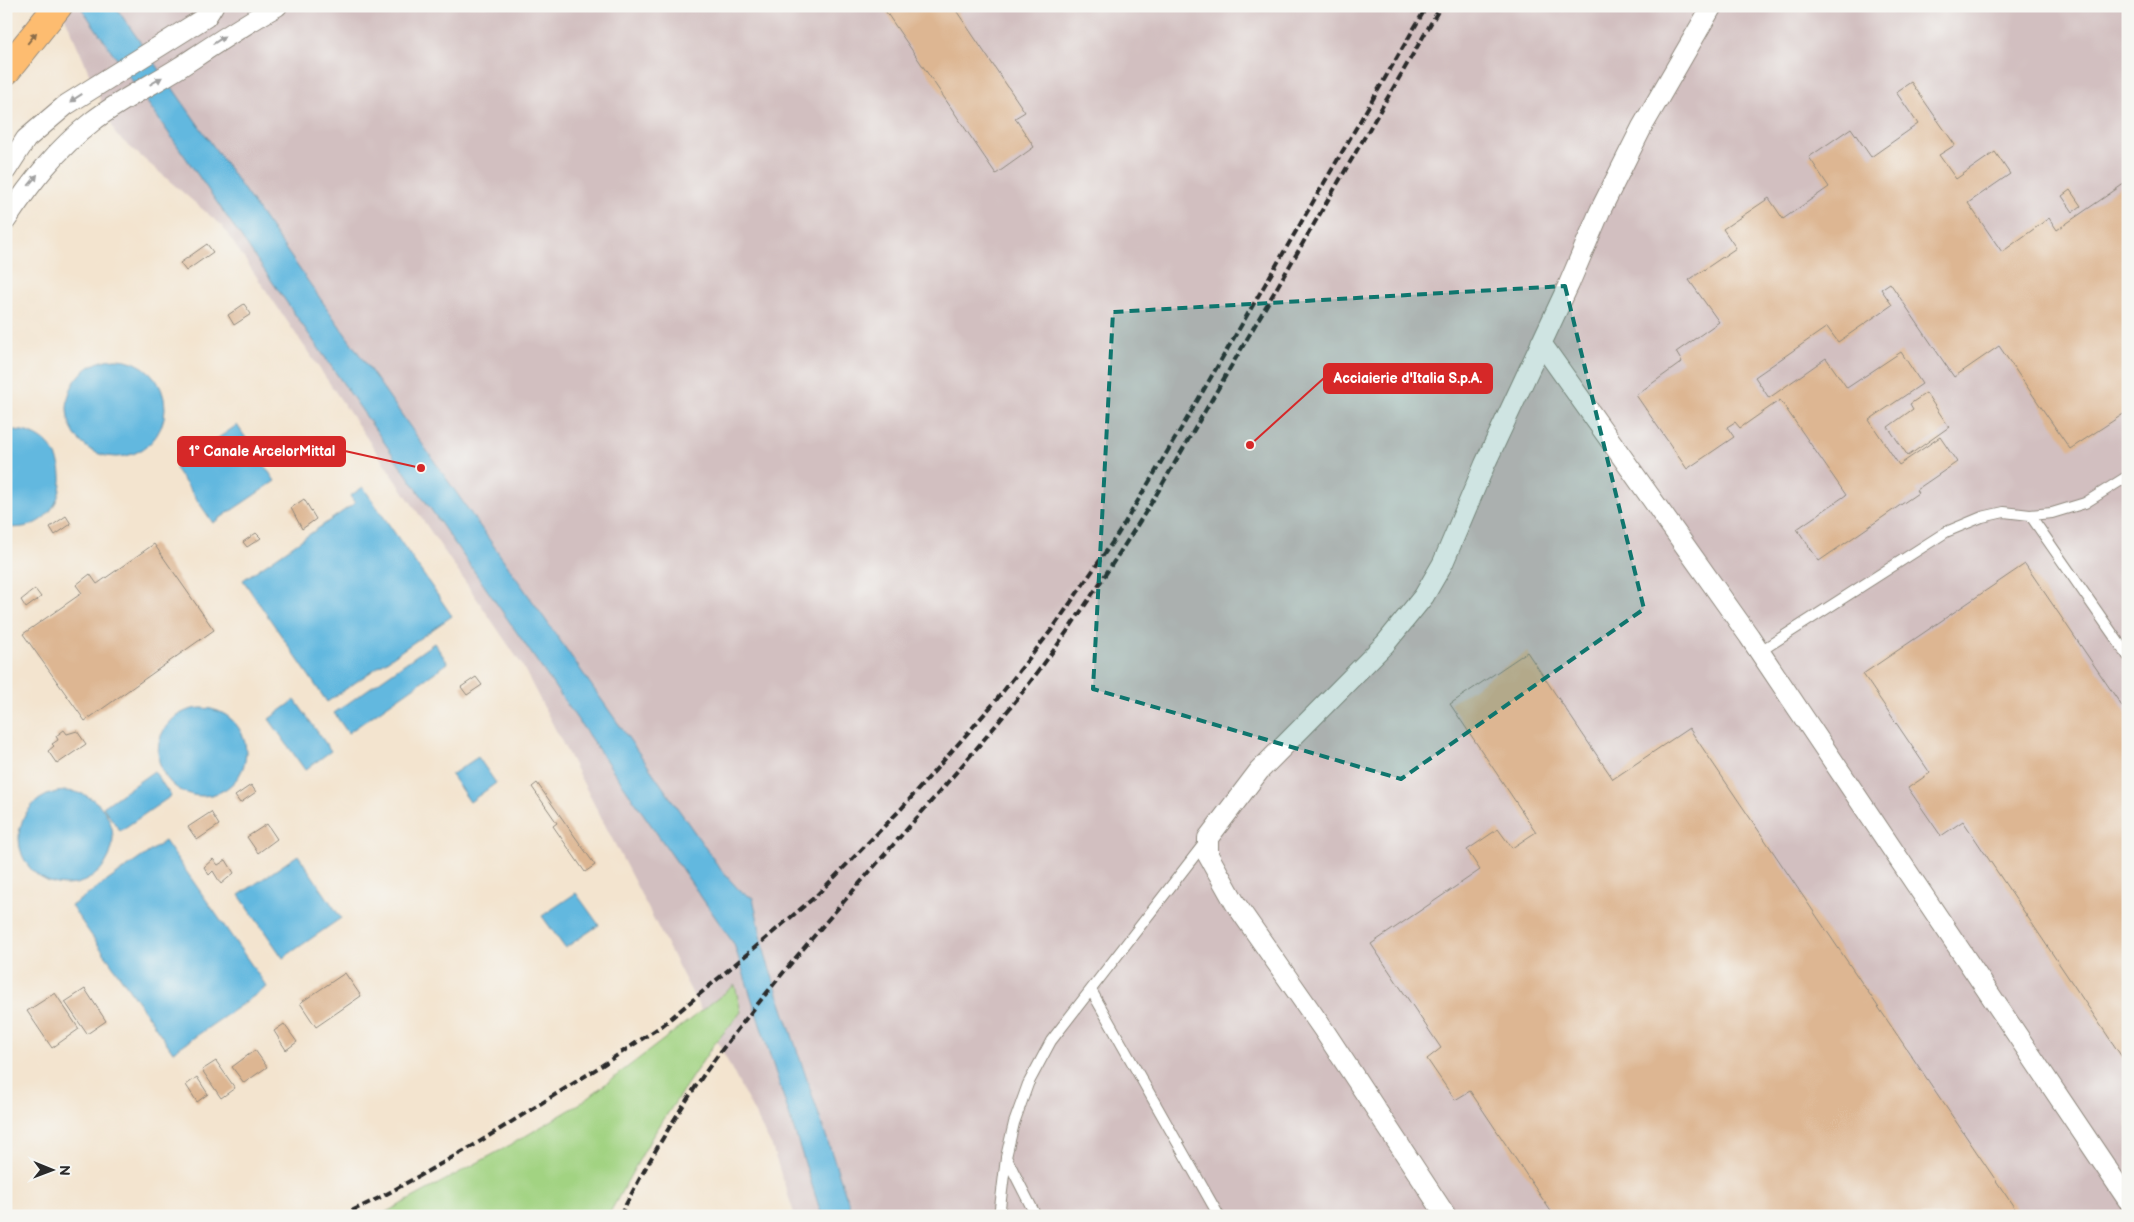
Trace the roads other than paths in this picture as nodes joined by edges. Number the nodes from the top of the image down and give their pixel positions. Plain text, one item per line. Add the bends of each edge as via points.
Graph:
1 (58, 6) edge
2 (213, 6) edge
3 (277, 6) edge
4 (1712, 6) edge
5 (6, 70) edge
6 (6, 170) edge
7 (6, 220) edge
8 (1541, 343) junction
9 (2128, 476) edge
10 (2030, 515) junction
11 (1759, 652) junction
12 (2128, 656) edge
13 (1208, 838) junction
14 (1091, 990) junction
15 (1006, 1157) junction
16 (2128, 1200) edge
17 (999, 1216) edge
18 (1036, 1216) edge
19 (1219, 1216) edge
20 (1446, 1216) edge

5 -> 1 highway
2 -> 6 street via 206,17 66,105 26,139
7 -> 3 street via 48,162 94,120
4 - 8 street via 1642,127 1600,210
8 - 11 street
8 - 13 street via 1443,563 1424,596 1385,644 1259,771
9 - 10 lane via 2085,502 2052,513
10 - 11 lane via 2004,512 1946,532
10 - 12 lane
11 - 16 street
13 - 14 lane
13 - 20 street via 1208,855 1235,903 1323,1029
14 - 15 lane via 1051,1041 1028,1084
14 - 19 lane
15 - 17 lane
15 - 18 lane

